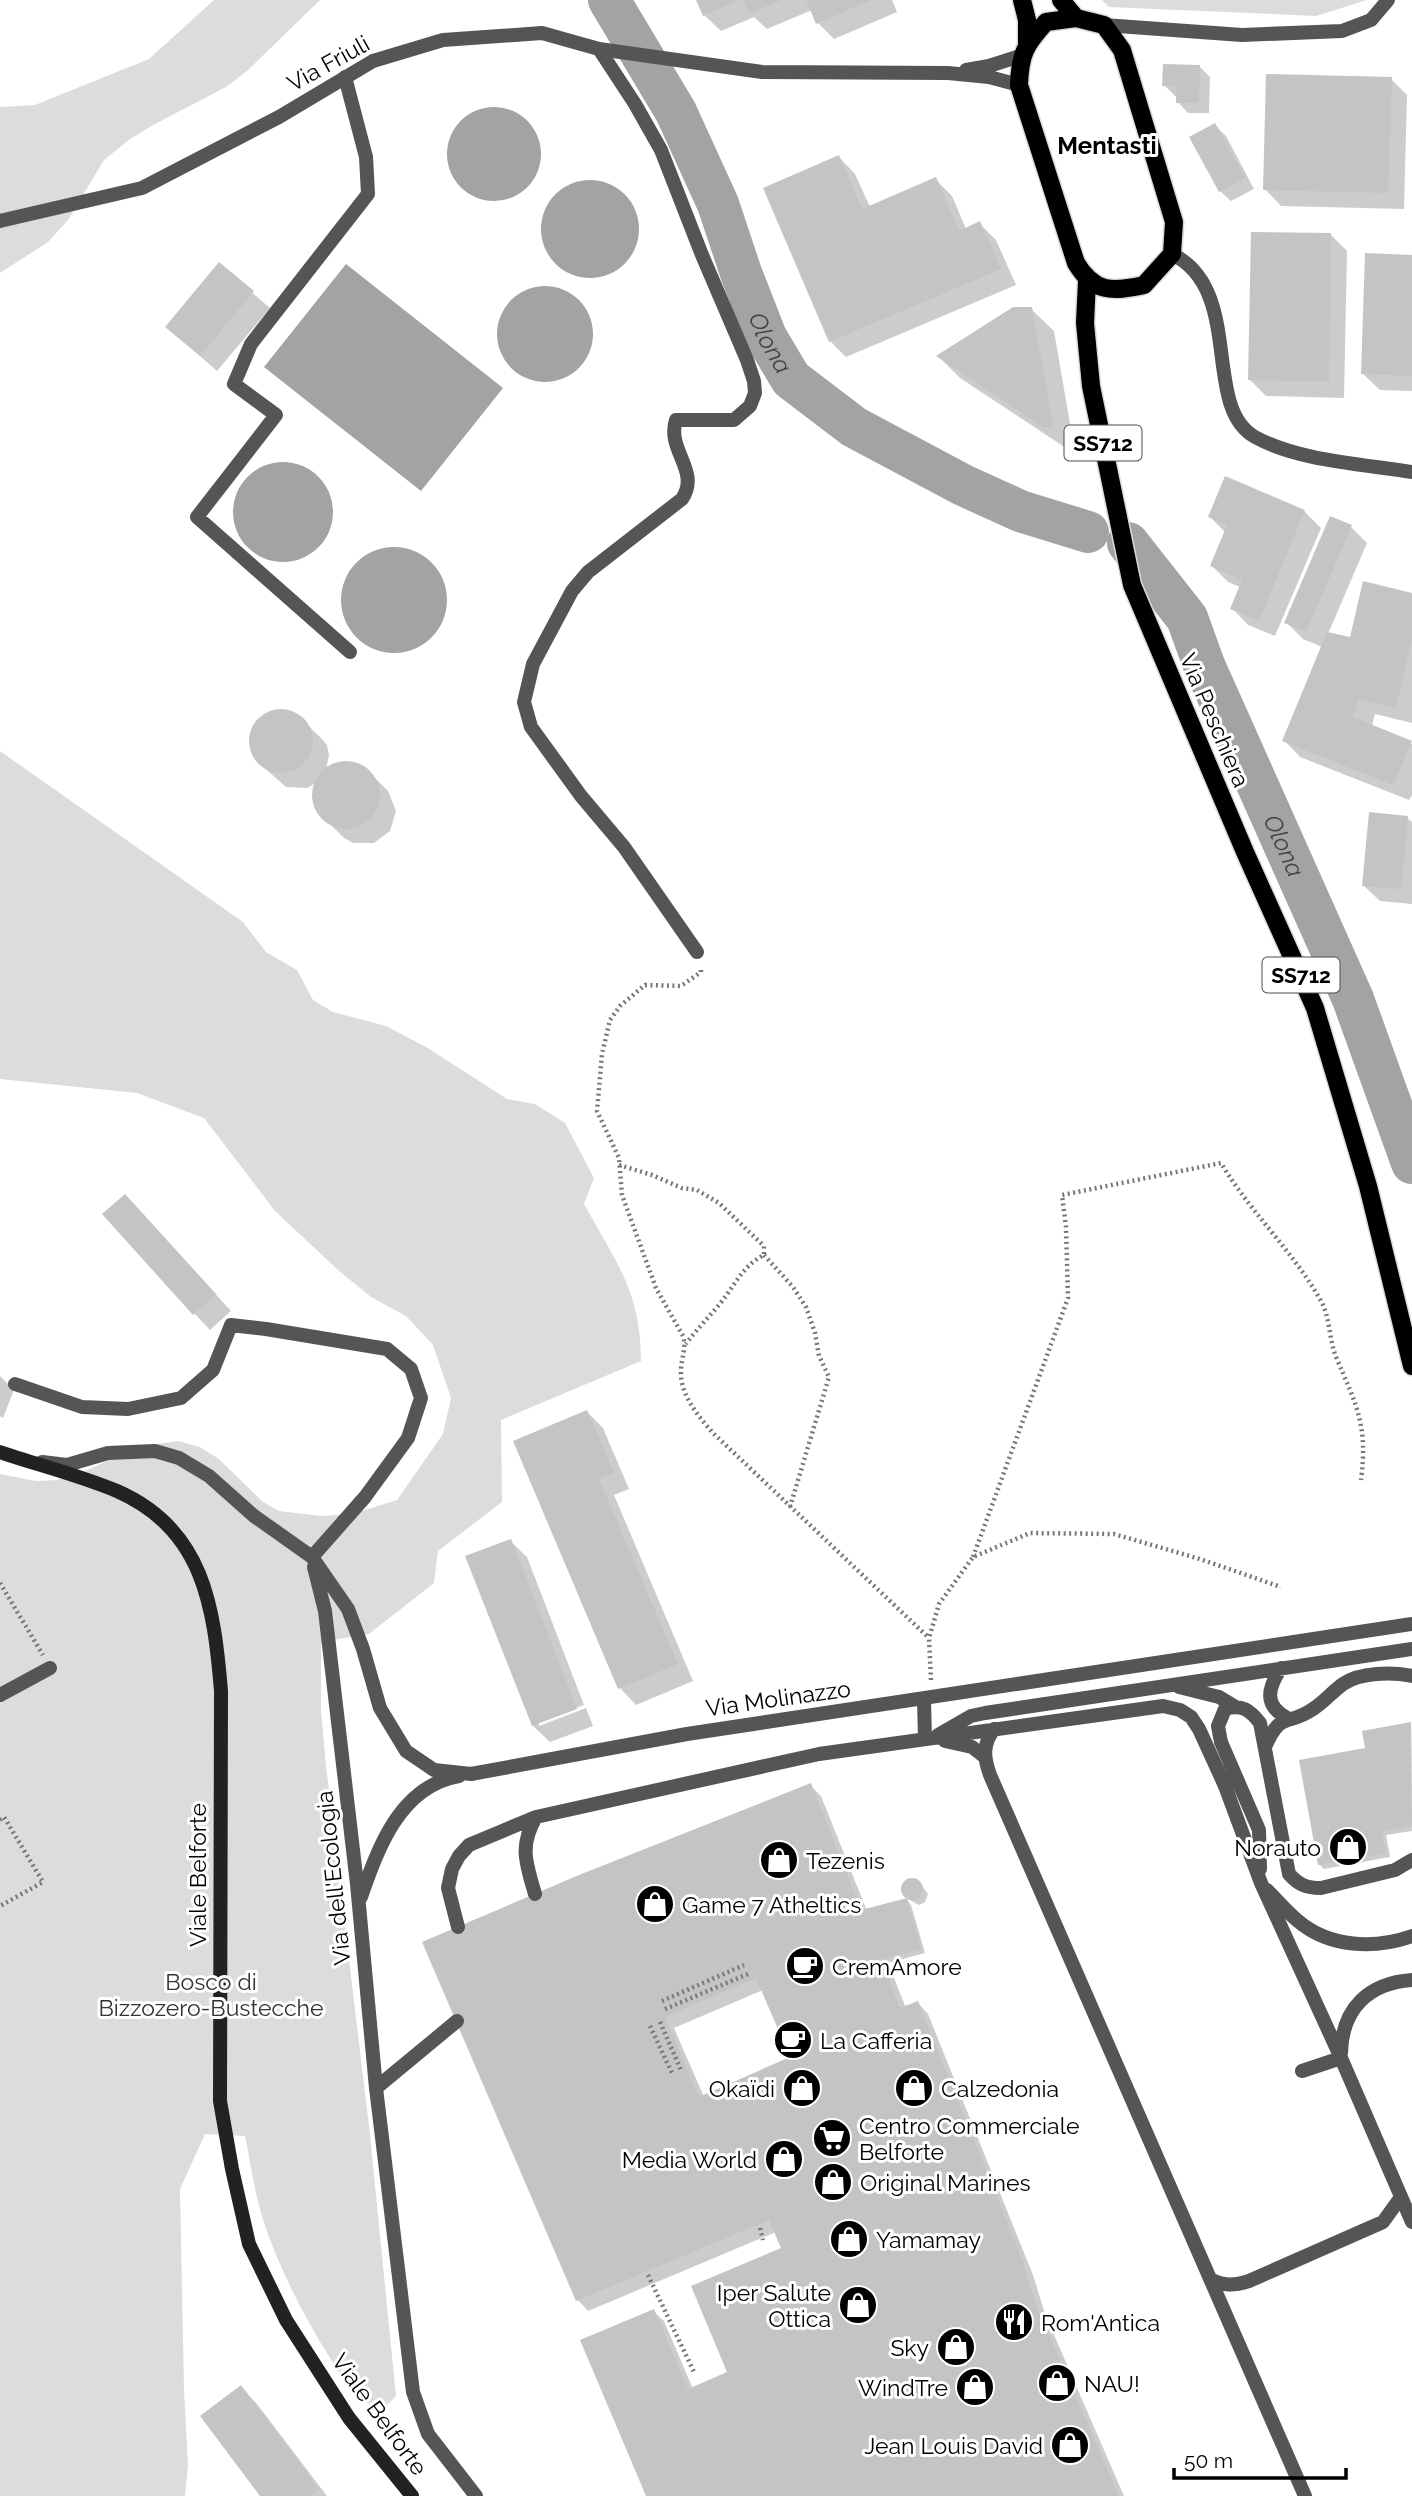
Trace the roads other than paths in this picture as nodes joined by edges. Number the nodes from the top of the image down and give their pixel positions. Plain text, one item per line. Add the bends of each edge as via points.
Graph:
1 (1022, 0) edge
2 (1061, 0) edge
3 (1388, 0) edge
4 (1076, 18) junction
5 (1104, 25) junction
6 (1025, 49) junction
7 (606, 50) junction
8 (947, 73) junction
9 (345, 77) junction
10 (1019, 85) junction
11 (0, 221) edge
12 (1171, 254) junction
13 (1087, 281) junction
14 (1412, 472) edge
15 (351, 652) dead end
16 (697, 952) road end
17 (1412, 1367) edge
18 (15, 1384) dead end
19 (0, 1452) edge
20 (27, 1460) junction
21 (312, 1557) junction
22 (1412, 1624) edge
23 (1379, 1630) junction
24 (1412, 1631) edge
25 (1412, 1649) edge
26 (50, 1668) road end
27 (1281, 1668) junction
28 (1412, 1676) edge
29 (1160, 1686) junction
30 (0, 1695) edge
31 (929, 1699) junction
32 (1234, 1706) junction
33 (1287, 1718) junction
34 (994, 1730) junction
35 (929, 1739) junction
36 (1265, 1747) junction
37 (985, 1756) junction
38 (471, 1774) junction
39 (536, 1817) junction
40 (1412, 1860) edge
41 (1261, 1883) junction
42 (535, 1894) dead end
43 (359, 1902) junction
44 (458, 1927) dead end
45 (1412, 1936) edge
46 (1412, 1980) edge
47 (457, 2021) dead end
48 (1340, 2058) junction
49 (1302, 2071) dead end
50 (376, 2088) junction
51 (1401, 2197) junction
52 (1412, 2222) edge
53 (1210, 2278) junction
54 (412, 2496) edge
55 (476, 2496) edge
56 (1305, 2496) edge

1 - 6 main road, Via Peschiera / SS712 via 1027,20
2 - 4 main road
3 - 5 street via 1371,20 1342,31 1242,35
4 - 5 main road
4 - 6 main road via 1046,22
5 - 12 main road via 1122,50 1174,222
6 - 8 street, Via Friuli via 989,66
6 - 10 main road, Via Peschiera / SS712
7 - 8 street, Via Friuli via 762,72
7 - 9 street, Via Friuli via 542,33 443,40 373,61
7 - 16 street via 661,150 747,360 755,393 750,406 734,420 676,420 688,490 588,572 572,591 533,664 523,702 531,727 624,847
8 - 10 street, Via Friuli
9 - 11 street, Via Friuli via 142,188
9 - 15 street via 366,157 368,194 251,344 234,384 276,415 197,517
10 - 13 main road, Via Peschiera / SS712 via 1076,263
12 - 13 main road via 1144,285 1109,289
12 - 14 street via 1184,260 1206,289 1217,321 1232,412 1252,436 1289,452
13 - 17 main road, Via Peschiera / SS712 via 1085,323 1091,386 1132,585 1315,1008 1368,1186
18 - 21 street via 82,1407 128,1409 181,1398 213,1370 231,1325 387,1349 411,1369 421,1398 408,1438 365,1497
19 - 20 main road, Viale Belforte
20 - 21 street via 67,1465 108,1453 155,1451 179,1458
20 - 54 main road, Viale Belforte via 117,1491 167,1523 196,1565 208,1596 221,1691 220,2101 249,2244 286,2320 349,2418
21 - 38 street, Via Molinazzo via 348,1609 380,1708 406,1751 435,1770
21 - 43 street, Via dell'Ecologia via 325,1611
22 - 23 street, Via Molinazzo
23 - 24 street, Via Molinazzo
23 - 31 street, Via Molinazzo
25 - 27 street
26 - 30 street
27 - 29 street
27 - 33 street via 1270,1696 1277,1713
28 - 33 street via 1359,1677 1303,1715
29 - 32 street via 1191,1689
29 - 35 street via 978,1715
31 - 35 street
31 - 38 street, Via Molinazzo via 687,1734
32 - 36 street via 1245,1707 1260,1723
32 - 41 street via 1225,1709 1217,1726 1259,1830
33 - 36 street via 1278,1724
34 - 35 street
34 - 37 street
34 - 41 street via 1163,1706 1180,1710 1199,1729
35 - 37 street via 972,1747
35 - 39 street via 776,1762
36 - 40 street via 1289,1874 1298,1883 1321,1888 1395,1870
37 - 53 street
38 - 43 street via 427,1787 403,1806 371,1867
39 - 42 street via 524,1848
39 - 44 street via 469,1846 459,1856 448,1888
41 - 45 street via 1299,1922 1330,1940 1373,1946
41 - 48 street
43 - 50 street, Via dell'Ecologia
46 - 48 street via 1394,1981 1359,2002 1347,2019
47 - 50 street
48 - 49 street
48 - 51 street
50 - 55 street, Via dell'Ecologia via 413,2392 428,2434
51 - 52 street
51 - 53 street via 1383,2222 1249,2281 1233,2286
53 - 56 street

